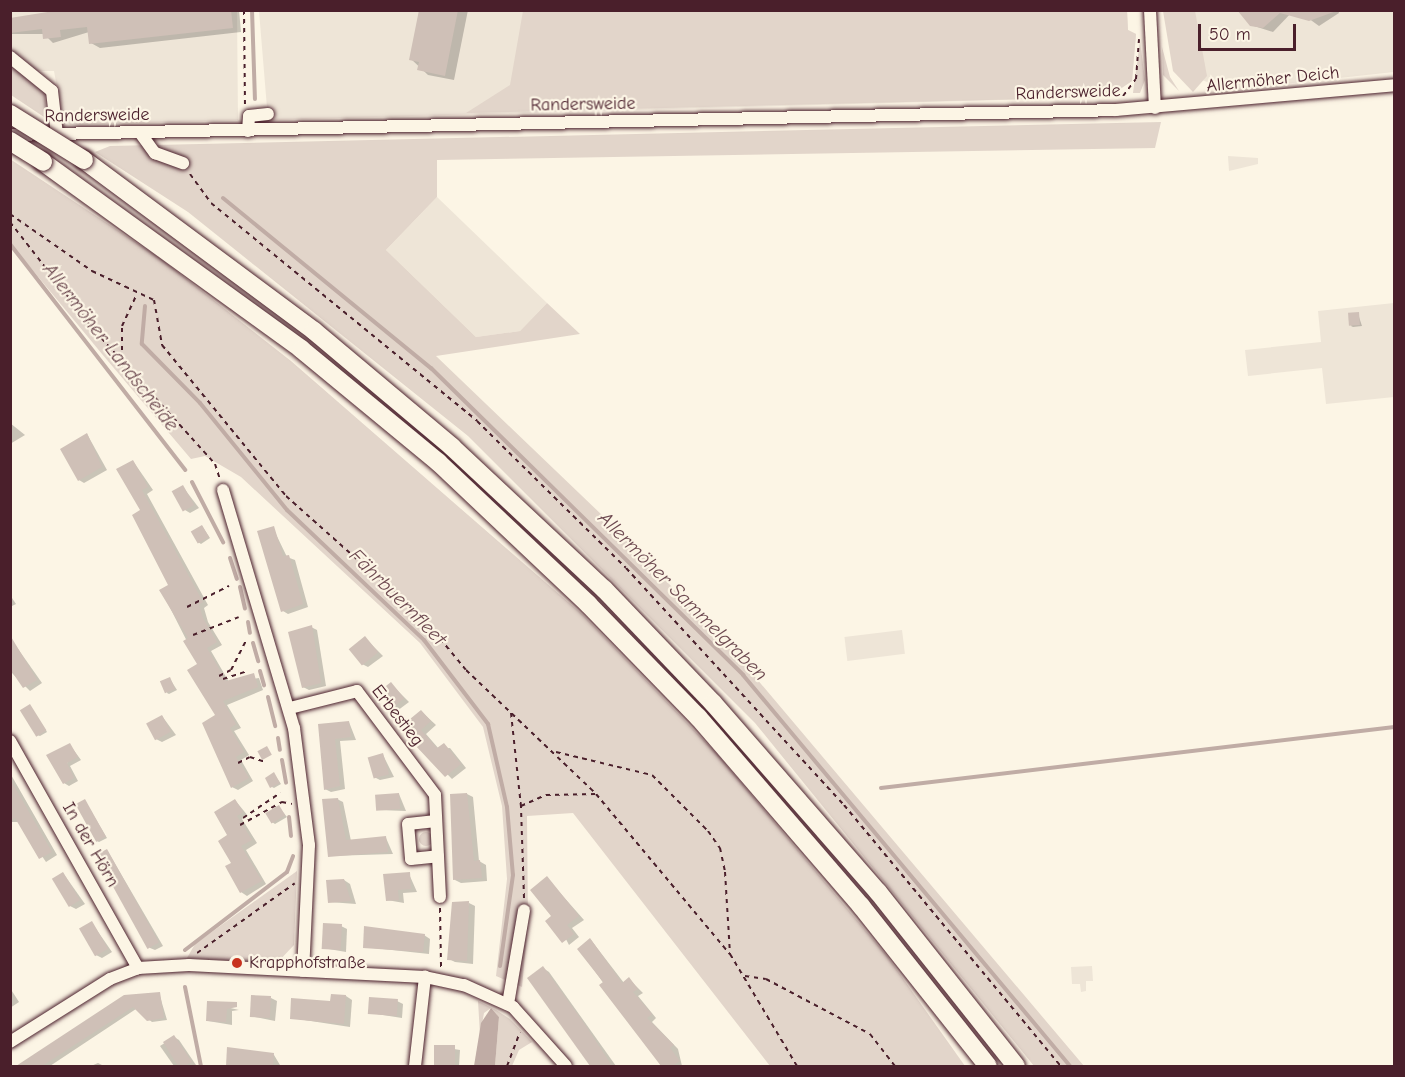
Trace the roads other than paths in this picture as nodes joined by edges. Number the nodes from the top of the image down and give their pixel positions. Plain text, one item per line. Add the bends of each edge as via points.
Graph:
1 (1150, 10) edge
2 (10, 57) edge
3 (1395, 85) edge
4 (1155, 108) junction
5 (10, 114) edge
6 (268, 114) dead end
7 (248, 131) junction
8 (141, 134) junction
9 (10, 135) edge
10 (57, 135) junction
11 (10, 141) edge
12 (183, 164) dead end
13 (224, 490) road end
14 (290, 708) junction
15 (10, 741) edge
16 (436, 821) junction
17 (438, 856) junction
18 (440, 897) road end
19 (524, 910) road end
20 (138, 968) junction
21 (303, 971) junction
22 (425, 977) junction
23 (508, 1004) junction
24 (10, 1042) edge
25 (415, 1066) edge
26 (566, 1066) edge
27 (988, 1066) edge
28 (1016, 1066) edge

1 - 4 street
2 - 10 street via 52,91
3 - 4 street, Allermöher Deich
4 - 7 street, Randersweide
5 - 28 highway, bridge via 84,160 314,331 452,447 604,589 713,703 878,892
6 - 7 street via 249,116
7 - 8 street, Randersweide
8 - 10 street, Randersweide
8 - 12 street via 155,153
9 - 10 street, Randersweide
11 - 27 highway, bridge via 301,349 438,462 588,604 721,744 875,923
13 - 14 street
14 - 16 street, Erbestieg via 357,692 435,795
14 - 21 street via 309,874
15 - 20 street, In der Hörn
16 - 17 street, Erbestieg
16 - 17 street via 408,824 411,859
17 - 18 street, Erbestieg
19 - 23 street
20 - 21 street via 189,965
20 - 24 street via 110,979
21 - 22 street
22 - 23 street
22 - 25 street
23 - 26 street via 530,1021

